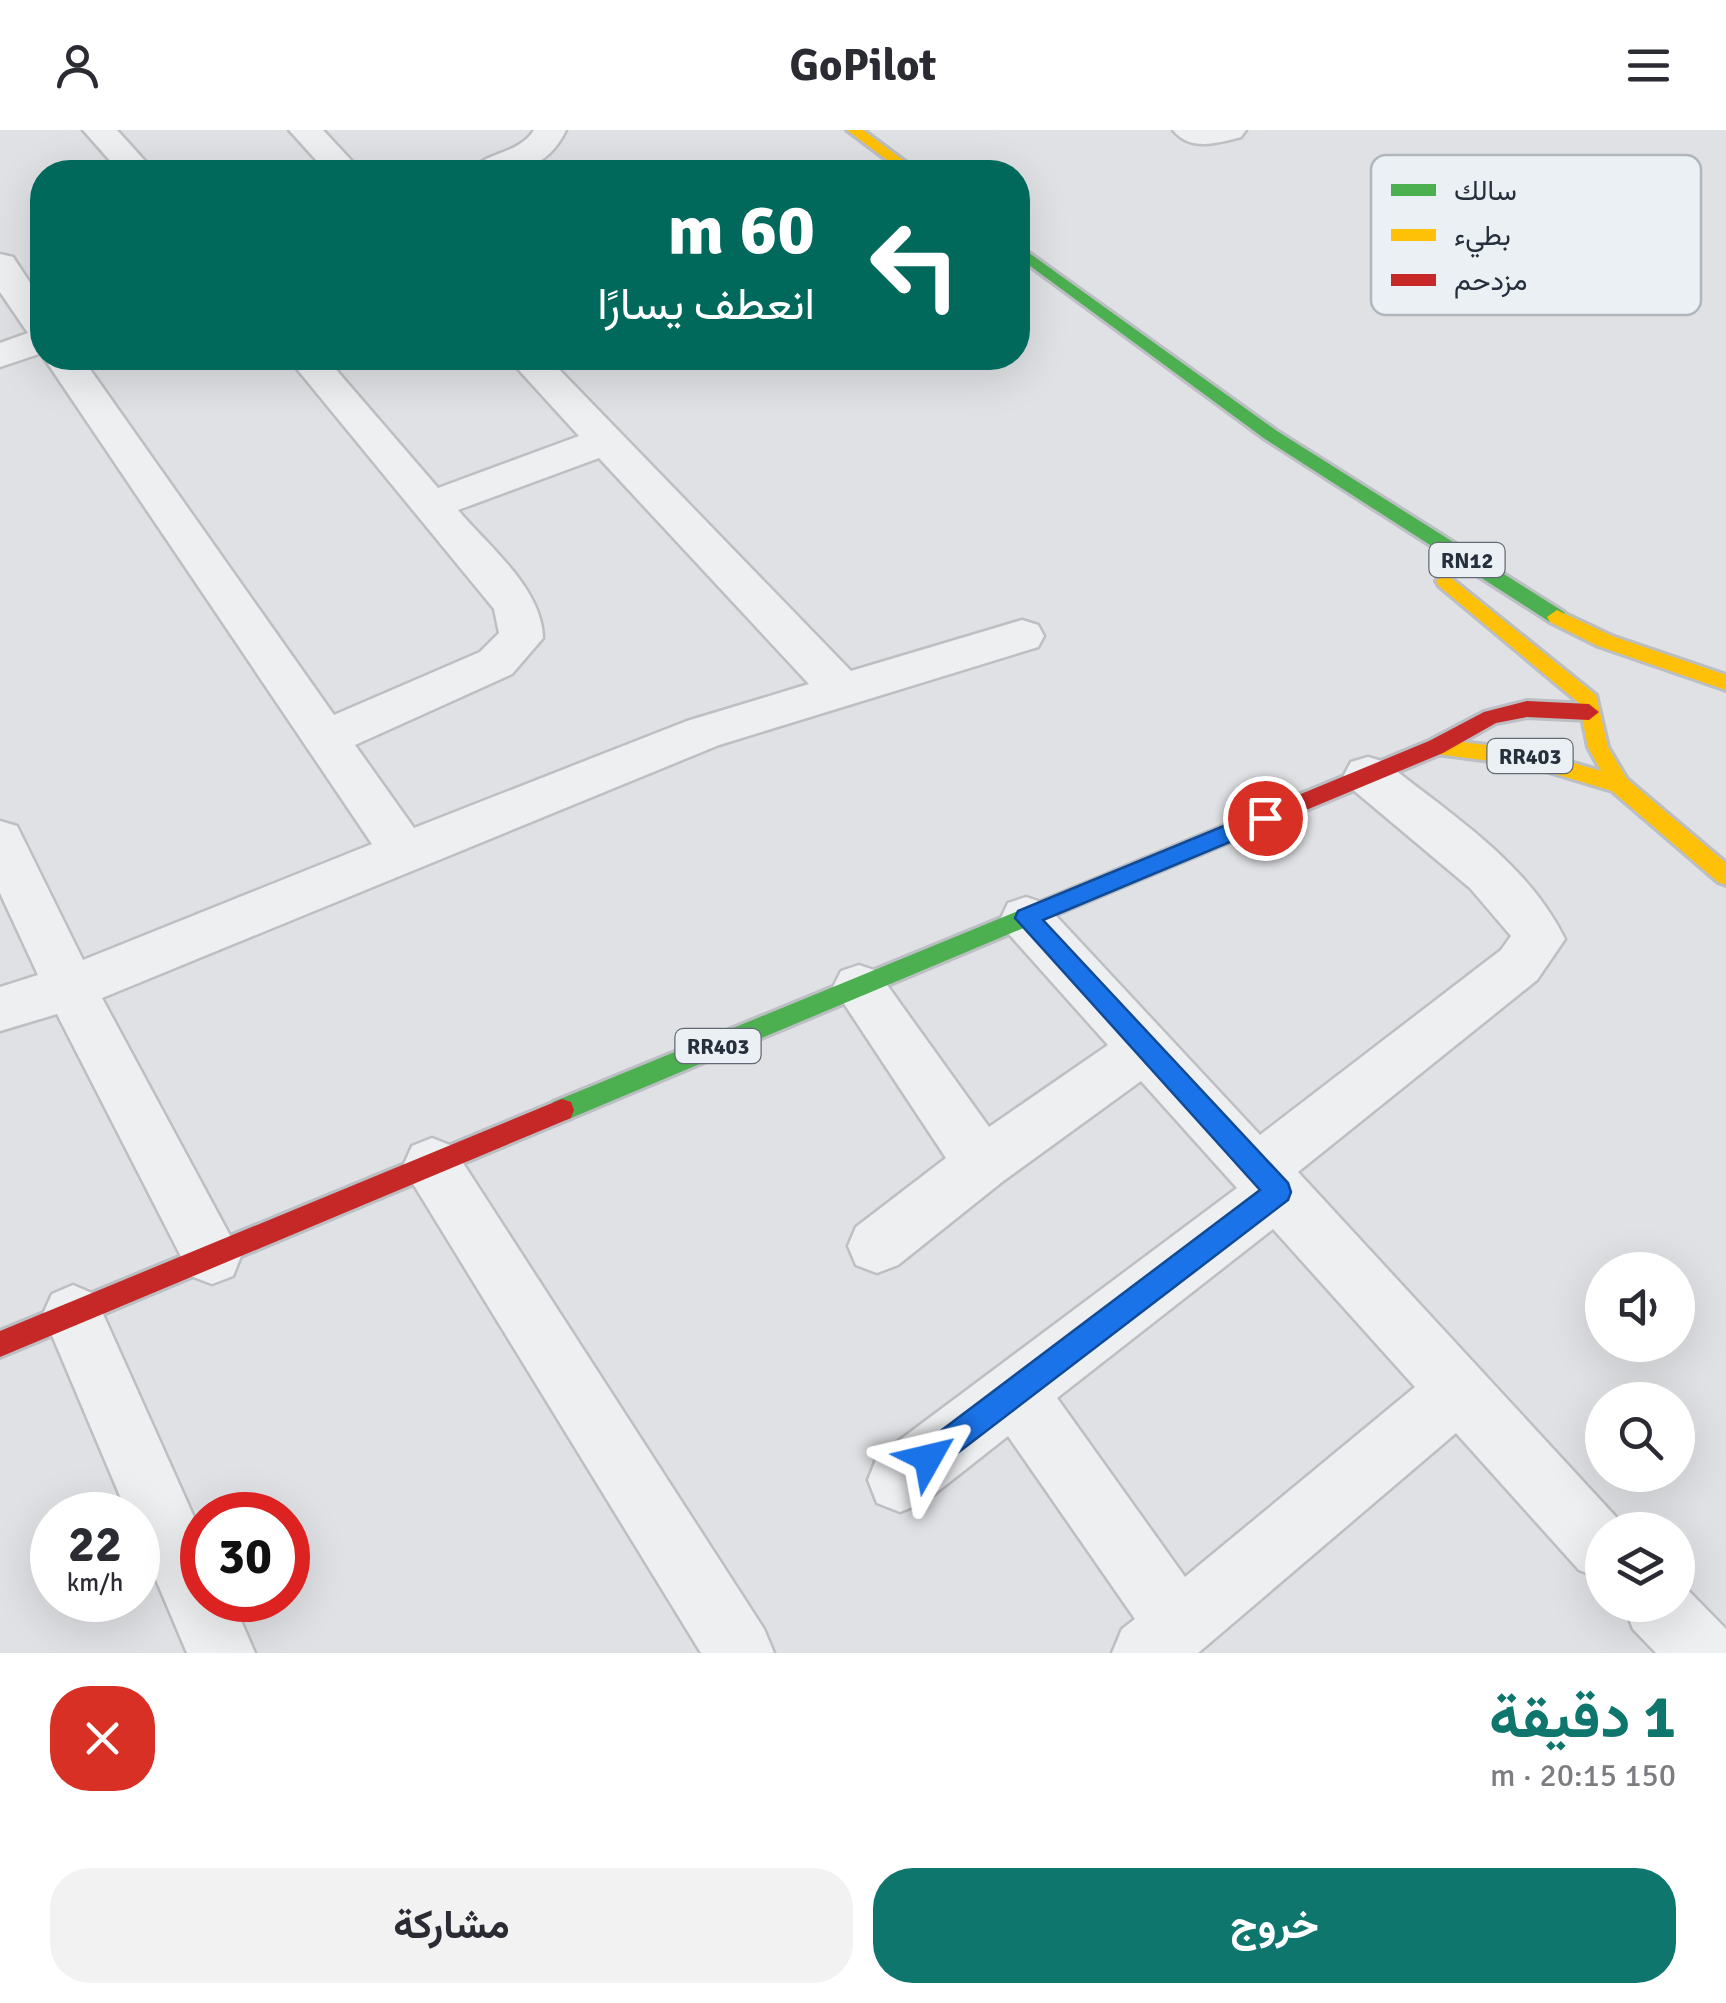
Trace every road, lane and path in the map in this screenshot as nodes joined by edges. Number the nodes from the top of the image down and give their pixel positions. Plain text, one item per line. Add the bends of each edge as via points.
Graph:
1 (99, 130) edge
2 (305, 130) edge
3 (550, 130) edge
4 (1190, 130) edge
5 (1230, 130) edge
6 (867, 134) edge
7 (127, 160) edge
8 (334, 160) edge
9 (517, 160) edge
10 (898, 160) edge
11 (1030, 259) edge
12 (0, 264) edge
13 (30, 309) edge
14 (30, 345) edge
15 (0, 356) edge
16 (71, 370) edge
17 (316, 370) edge
18 (537, 370) edge
19 (1271, 435) junction
20 (605, 441) junction
21 (432, 505) junction
22 (1022, 636) dead end
23 (1672, 666) junction
24 (1639, 672) dead end
25 (1726, 682) edge
26 (844, 694) junction
27 (1594, 700) junction
28 (324, 740) junction
29 (1436, 747) junction
30 (1368, 775) junction
31 (1619, 785) junction
32 (0, 840) edge
33 (404, 852) junction
34 (1726, 876) edge
35 (1026, 918) junction
36 (859, 987) junction
37 (70, 988) junction
38 (0, 1009) edge
39 (1146, 1048) junction
40 (432, 1164) junction
41 (982, 1164) junction
42 (1268, 1180) junction
43 (878, 1246) dead end
44 (212, 1256) junction
45 (73, 1314) junction
46 (0, 1344) edge
47 (1014, 1392) junction
48 (1457, 1392) junction
49 (900, 1480) dead end
50 (1585, 1529) edge
51 (1162, 1639) edge
52 (221, 1653) edge
53 (740, 1653) edge

1 - 7 street
2 - 8 street
3 - 9 street via 532,154
4 - 5 street via 1206,136
6 - 10 main road
11 - 19 main road, RN12
12 - 13 street
14 - 15 street
16 - 28 street
17 - 21 street
18 - 20 street
19 - 23 main road, RN12 via 1549,613
19 - 27 main road, RN12
20 - 21 street
20 - 26 street
21 - 28 street via 514,604 520,638 496,663
22 - 26 street
23 - 24 main road, RN12
23 - 25 main road, RN12
26 - 33 street via 703,733
27 - 29 main road, RR403 via 1504,712 1473,722
27 - 31 main road via 1598,747
28 - 33 street
29 - 30 main road, RR403
29 - 31 main road, RR403 via 1523,754
30 - 35 main road, RR403
30 - 42 street via 1494,879 1530,918 1539,939 1519,965
31 - 34 main road
32 - 37 street
33 - 37 street
35 - 36 main road, RR403
35 - 39 street
36 - 40 main road, RR403
36 - 41 street
37 - 38 street
37 - 44 street
39 - 41 street
39 - 42 street
40 - 44 main road, RR403
40 - 53 street
41 - 43 street
42 - 47 street
42 - 48 street
44 - 45 main road, RR403
45 - 46 main road, RR403
45 - 52 street
47 - 49 street
47 - 51 street
48 - 50 street
48 - 51 street

